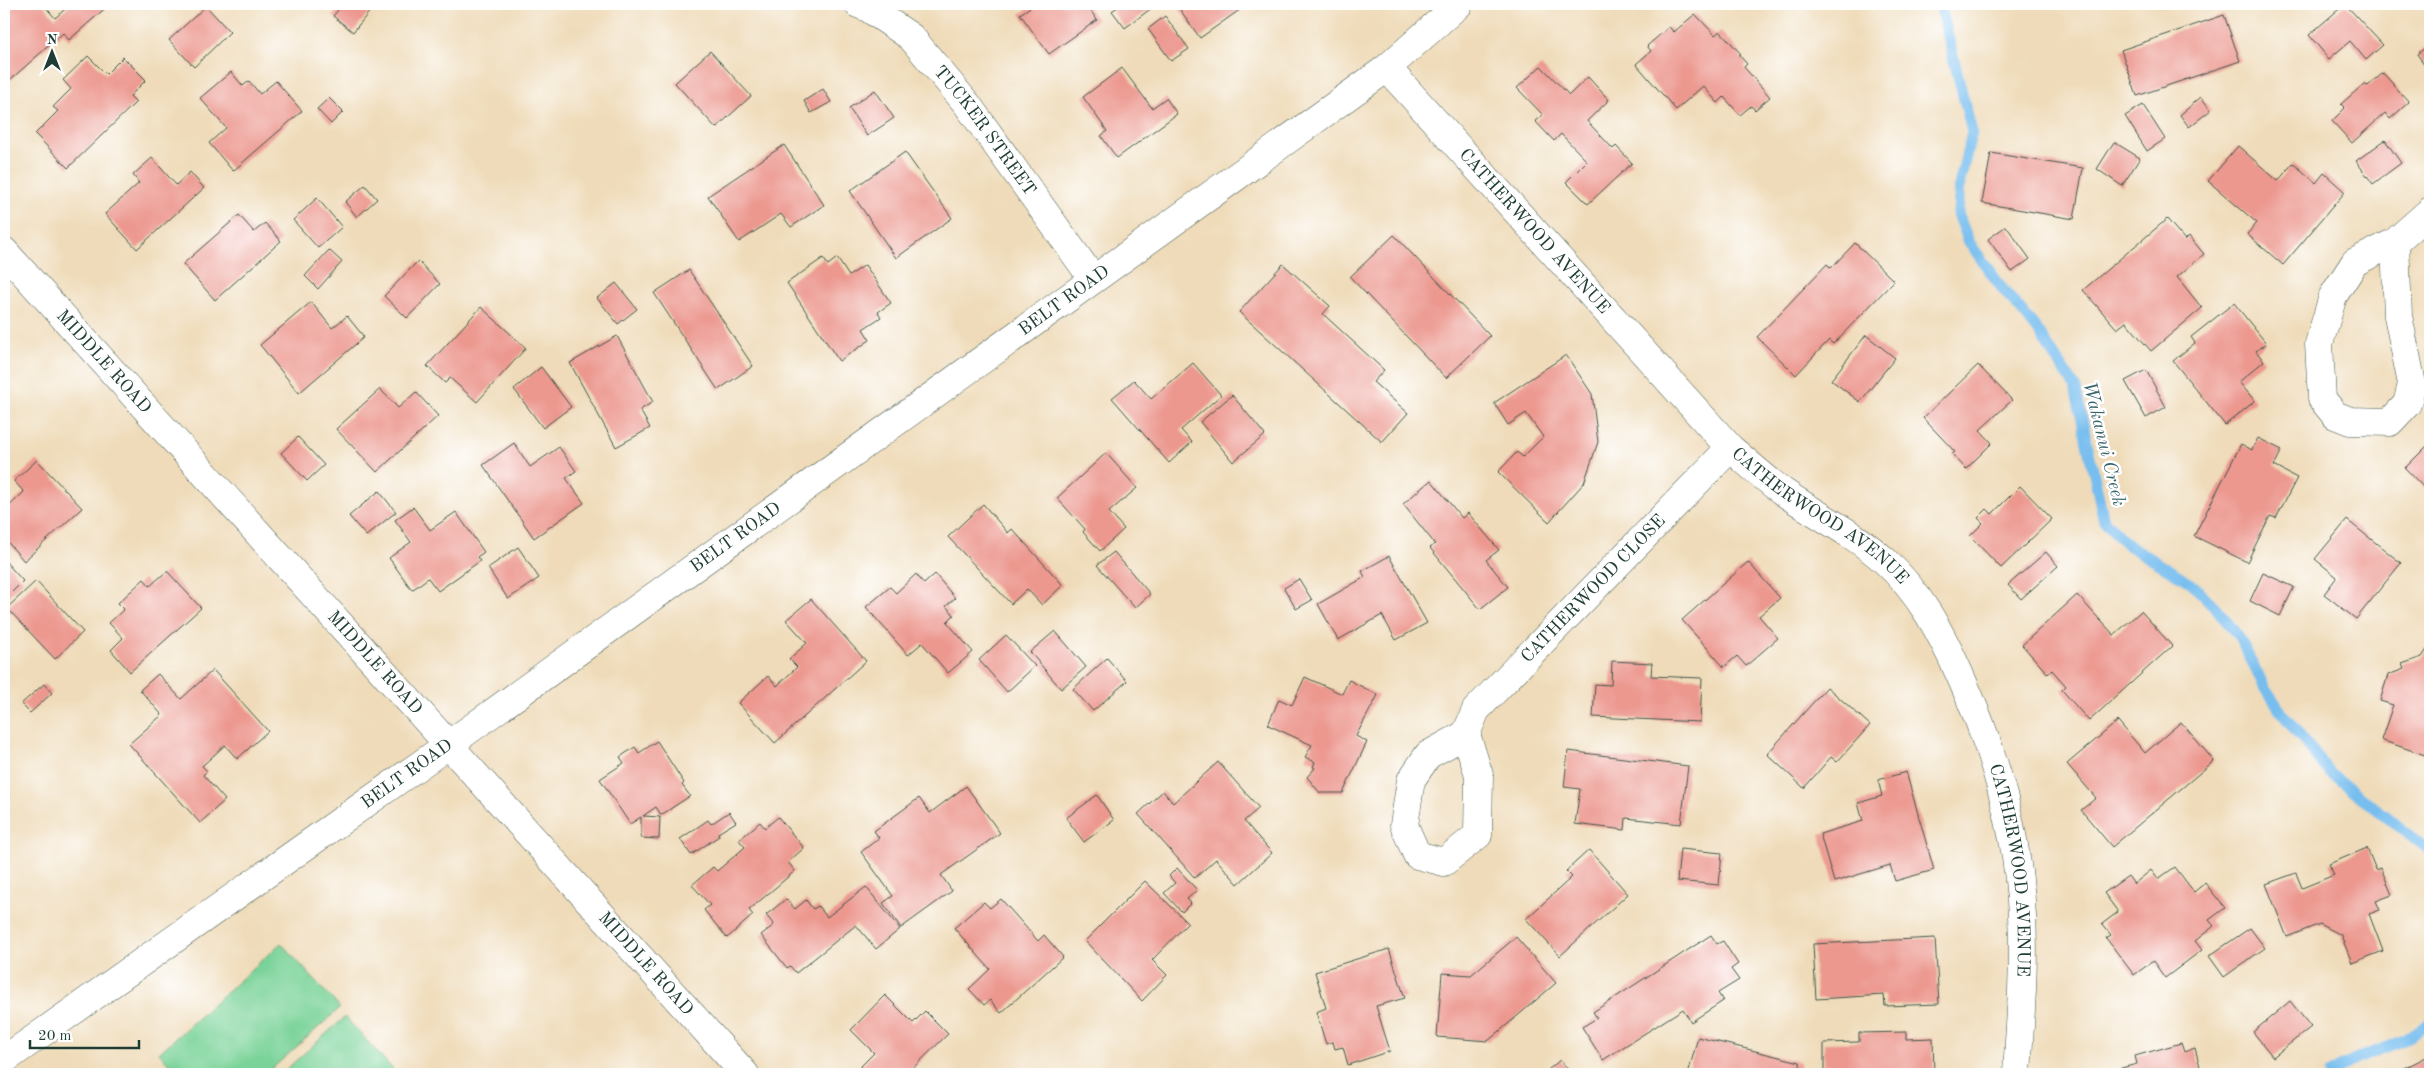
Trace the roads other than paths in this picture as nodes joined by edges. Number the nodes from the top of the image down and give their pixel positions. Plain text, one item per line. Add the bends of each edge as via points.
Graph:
1 (858, 4) edge
2 (1458, 4) edge
3 (1387, 68) junction
4 (2430, 211) edge
5 (2395, 242) junction
6 (4, 251) edge
7 (1094, 279) junction
8 (1730, 448) junction
9 (1466, 734) dead end
10 (448, 745) junction
11 (4, 1060) edge
12 (745, 1074) edge
13 (2017, 1074) edge

1 - 7 street, TUCKER STREET via 911,37 967,104
2 - 3 street, BELT ROAD
3 - 7 street, BELT ROAD
3 - 8 street, CATHERWOOD AVENUE
4 - 5 street
5 - 5 street via 2398,316 2412,384 2408,404 2390,422 2350,420 2335,414 2322,399 2319,344 2333,296 2355,262
6 - 10 street, MIDDLE ROAD
7 - 10 street, BELT ROAD
8 - 9 street, CATHERWOOD CLOSE via 1476,710
8 - 13 street, CATHERWOOD AVENUE via 1782,491 1839,526 1885,561 1937,625 1981,722 1996,767 2018,874 2022,917
10 - 11 street, BELT ROAD
10 - 12 street, MIDDLE ROAD

